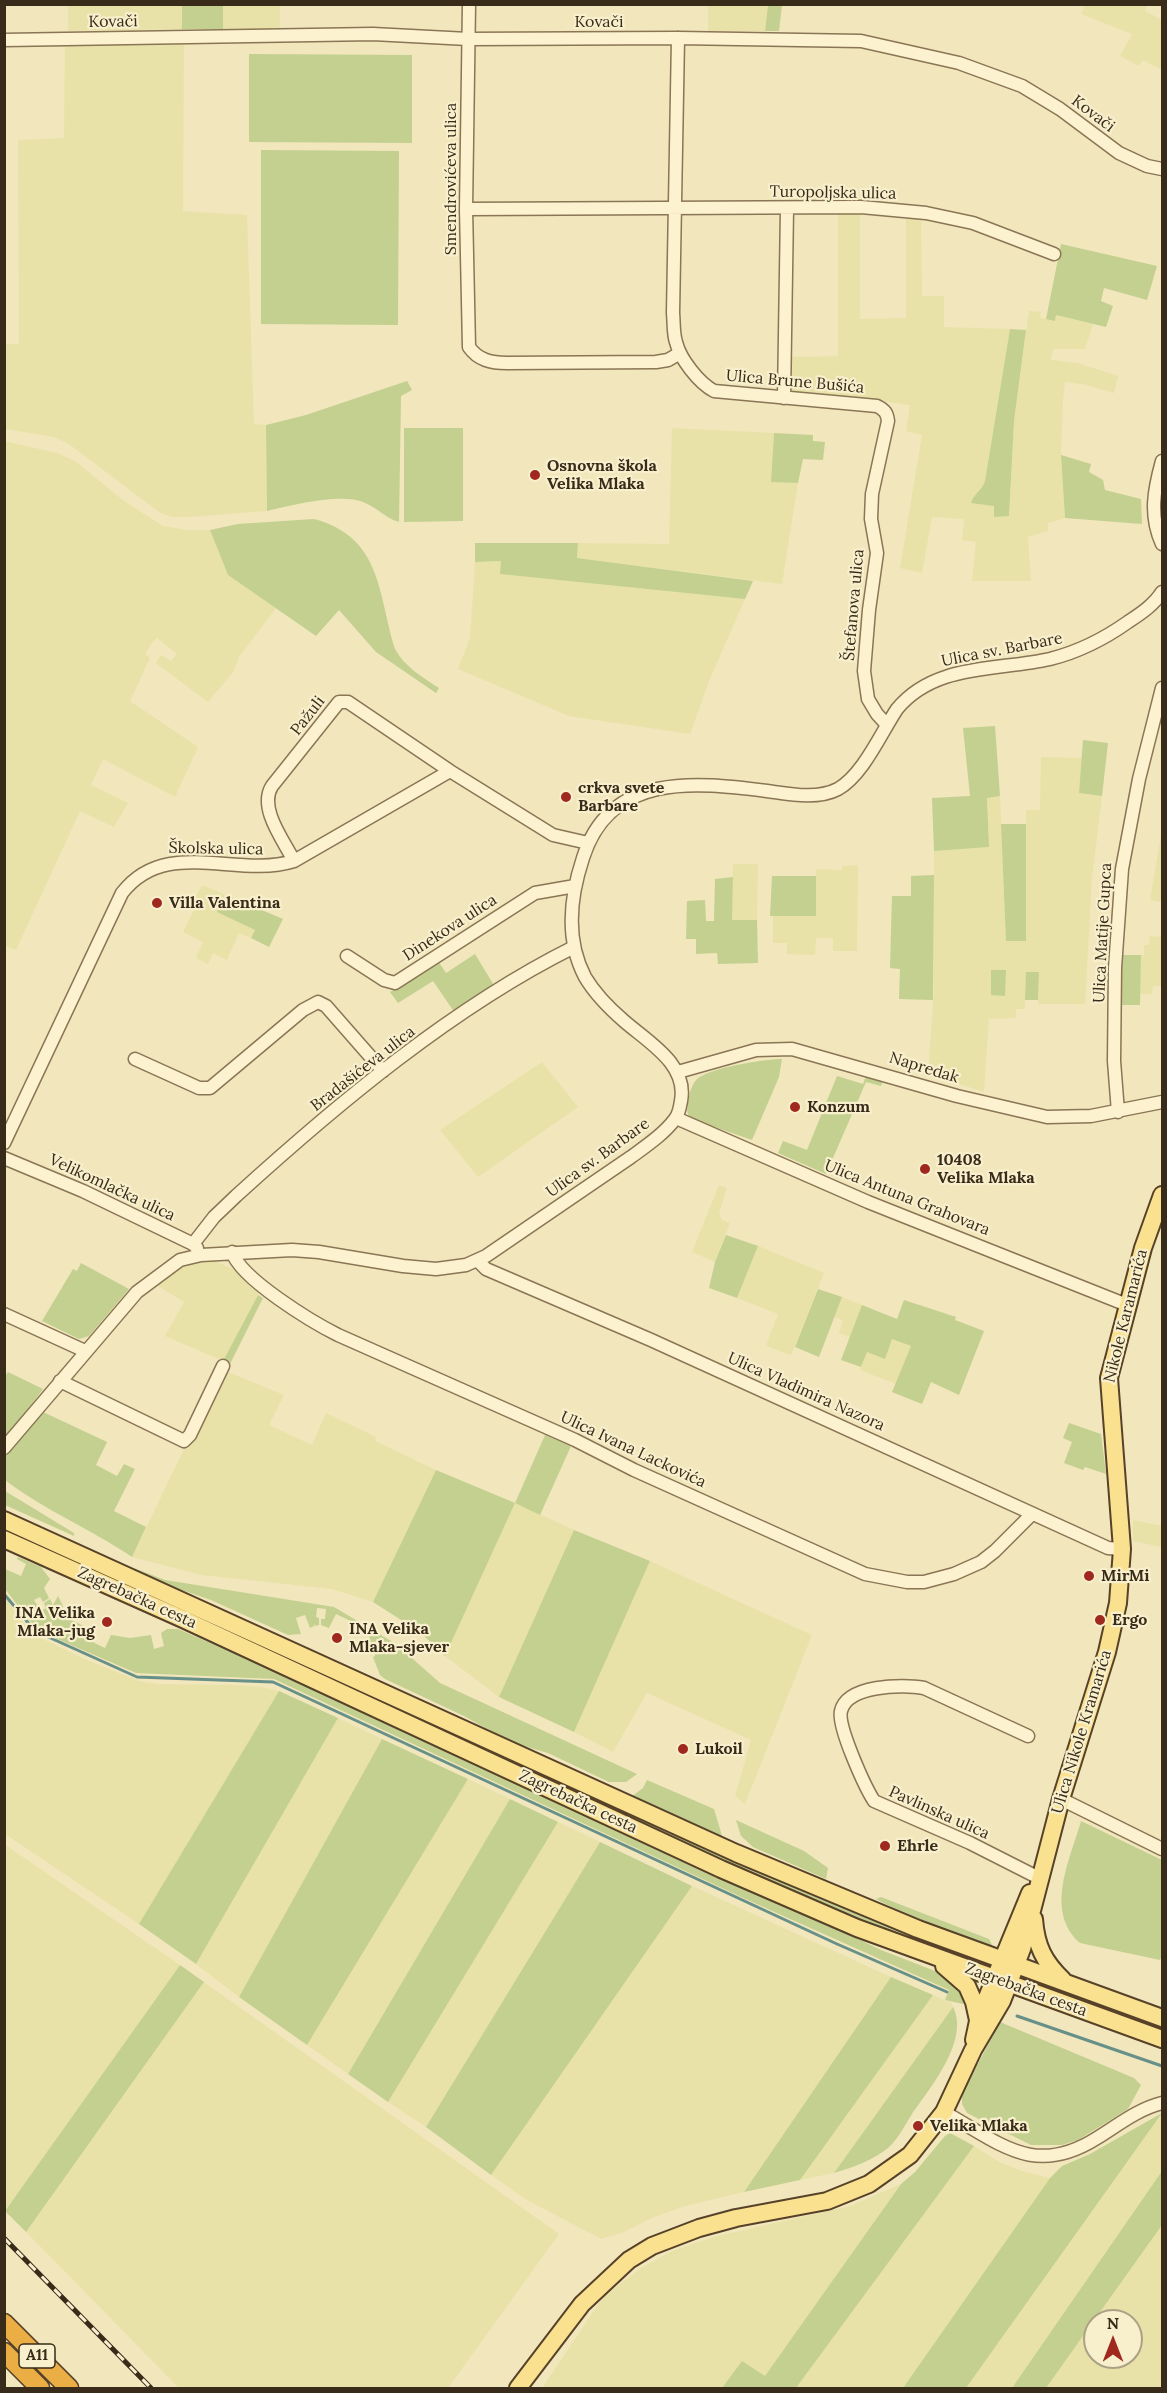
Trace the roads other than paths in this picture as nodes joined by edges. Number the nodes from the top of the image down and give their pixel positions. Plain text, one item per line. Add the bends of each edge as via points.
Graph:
1 (469, 4) edge
2 (678, 38) junction
3 (468, 39) junction
4 (4, 40) edge
5 (1162, 169) edge
6 (466, 209) junction
7 (677, 209) junction
8 (787, 209) junction
9 (1054, 254) dead end
10 (680, 353) junction
11 (784, 398) junction
12 (883, 446) joint
13 (1162, 461) edge
14 (1160, 538) edge
15 (1162, 592) edge
16 (1156, 603) edge
17 (1162, 688) edge
18 (887, 725) junction
19 (450, 771) junction
20 (588, 843) junction
21 (294, 861) junction
22 (575, 886) junction
23 (574, 947) junction
24 (347, 956) dead end
25 (135, 1059) dead end
26 (383, 1071) junction
27 (678, 1072) junction
28 (1162, 1102) edge
29 (1118, 1112) junction
30 (676, 1118) junction
31 (4, 1143) edge
32 (4, 1158) edge
33 (1162, 1195) edge
34 (193, 1244) junction
35 (232, 1252) junction
36 (201, 1255) junction
37 (478, 1261) junction
38 (1127, 1305) junction
39 (4, 1314) edge
40 (85, 1351) junction
41 (223, 1366) dead end
42 (60, 1381) junction
43 (4, 1448) edge
44 (1032, 1514) junction
45 (4, 1520) edge
46 (4, 1539) edge
47 (1122, 1549) junction
48 (1028, 1736) dead end
49 (1061, 1799) junction
50 (1162, 1849) edge
51 (1039, 1878) junction
52 (1033, 1911) junction
53 (937, 1959) junction
54 (1009, 1963) junction
55 (1001, 1982) junction
56 (1066, 1983) junction
57 (1162, 2018) edge
58 (978, 2021) junction
59 (1162, 2039) edge
60 (973, 2050) junction
61 (1162, 2103) edge
62 (944, 2112) junction
63 (4, 2323) edge
64 (4, 2352) edge
65 (40, 2388) edge
66 (69, 2388) edge
67 (518, 2388) edge

1 - 3 street, Smendrovićeva ulica
2 - 3 street, Kovači
2 - 5 street, Kovači via 861,41 959,63 1022,86 1119,153
2 - 7 street
3 - 4 street, Kovači via 372,34
3 - 6 street, Smendrovićeva ulica
6 - 7 street, Turopoljska ulica
6 - 10 street, Smendrovićeva ulica via 467,339 473,353 486,361 507,363 656,362
7 - 8 street, Turopoljska ulica
7 - 10 street, Ulica Brune Bušića via 673,313
8 - 9 street, Turopoljska ulica via 861,207 926,213 973,224
8 - 11 street
10 - 11 street, Ulica Brune Bušića via 714,391
11 - 12 street, Ulica Brune Bušića via 884,409 888,421
12 - 18 street, Štefanova ulica via 871,509 877,553 864,671 868,699
13 - 14 street via 1153,505
15 - 16 street, Ulica sv. Barbare
16 - 18 street, Ulica sv. Barbare via 1118,630 1074,652 975,669 926,684 906,699
17 - 29 street, Ulica Matije Gupca via 1139,778 1122,869 1115,968
18 - 20 street, Ulica sv. Barbare via 850,779 828,793 802,795 701,785 652,790 618,804
19 - 20 street via 553,835
19 - 21 street, Školska ulica
19 - 21 street, Pažuli via 348,702 339,702 267,797
20 - 22 street, Ulica sv. Barbare
21 - 31 street, Školska ulica via 258,866 175,861 152,868 133,880 116,903
22 - 23 street, Ulica sv. Barbare via 571,915
22 - 24 street, Dinekova ulica via 535,893 394,983
23 - 26 street, Bradašićeva ulica via 491,995
23 - 27 street, Ulica sv. Barbare via 585,977 600,997
25 - 26 street via 199,1088 210,1088 303,1010 318,1002 326,1006
26 - 34 street, Bradašićeva ulica via 250,1183 214,1217
27 - 29 street, Napredak via 756,1050 792,1049 1029,1114 1072,1117
27 - 30 street via 682,1095
28 - 29 street, Napredak
30 - 37 street, Ulica sv. Barbare via 638,1152
30 - 38 street, Ulica Antuna Grahovara via 879,1206
32 - 34 street, Velikomlačka ulica
33 - 38 main road, Nikole Karamarića
34 - 36 street, Velikomlačka ulica
35 - 36 street, Ulica sv. Barbare
35 - 37 street, Ulica sv. Barbare via 319,1252 428,1269
35 - 44 street, Ulica Ivana Lackovića via 240,1266 279,1300 338,1335 865,1574 907,1582 954,1575 981,1562
36 - 40 street, Ulica sv. Barbare via 180,1260 149,1281
37 - 44 street, Ulica Vladimira Nazora via 486,1269
38 - 47 main road, Nikole Karamarića via 1108,1391
39 - 40 street
40 - 42 street, Ulica sv. Barbare
41 - 42 street via 190,1436 184,1441
42 - 43 street, Ulica sv. Barbare
44 - 47 street, Ulica Vladimira Nazora via 1108,1548
45 - 54 main road, Zagrebačka cesta via 736,1853
46 - 53 main road, Zagrebačka cesta via 721,1869
47 - 49 main road, Ulica Nikole Kramarića via 1118,1603 1107,1652
48 - 51 street, Pavlinska ulica via 924,1688 910,1686 854,1695 844,1702 840,1714 874,1802
49 - 50 street
49 - 51 main road, Ulica Nikole Kramarića
51 - 52 main road, Ulica Nikole Kramarića
51 - 54 main road, Ulica Nikole Kramarića via 1024,1903
52 - 54 main road, Ulica Nikole Kramarića
52 - 56 main road via 1041,1954
53 - 55 main road, Zagrebačka cesta
53 - 58 main road via 967,1986
54 - 55 main road
54 - 56 main road, Zagrebačka cesta
55 - 58 main road
55 - 59 main road, Zagrebačka cesta
55 - 60 main road via 995,2014
56 - 57 main road, Zagrebačka cesta
58 - 60 main road
60 - 62 main road
61 - 62 street via 1135,2114 1083,2147 1043,2157 1019,2153
62 - 67 main road via 910,2155 869,2184 827,2201 699,2228 652,2246 629,2260 582,2304
63 - 66 highway, A11
64 - 65 highway, A11

